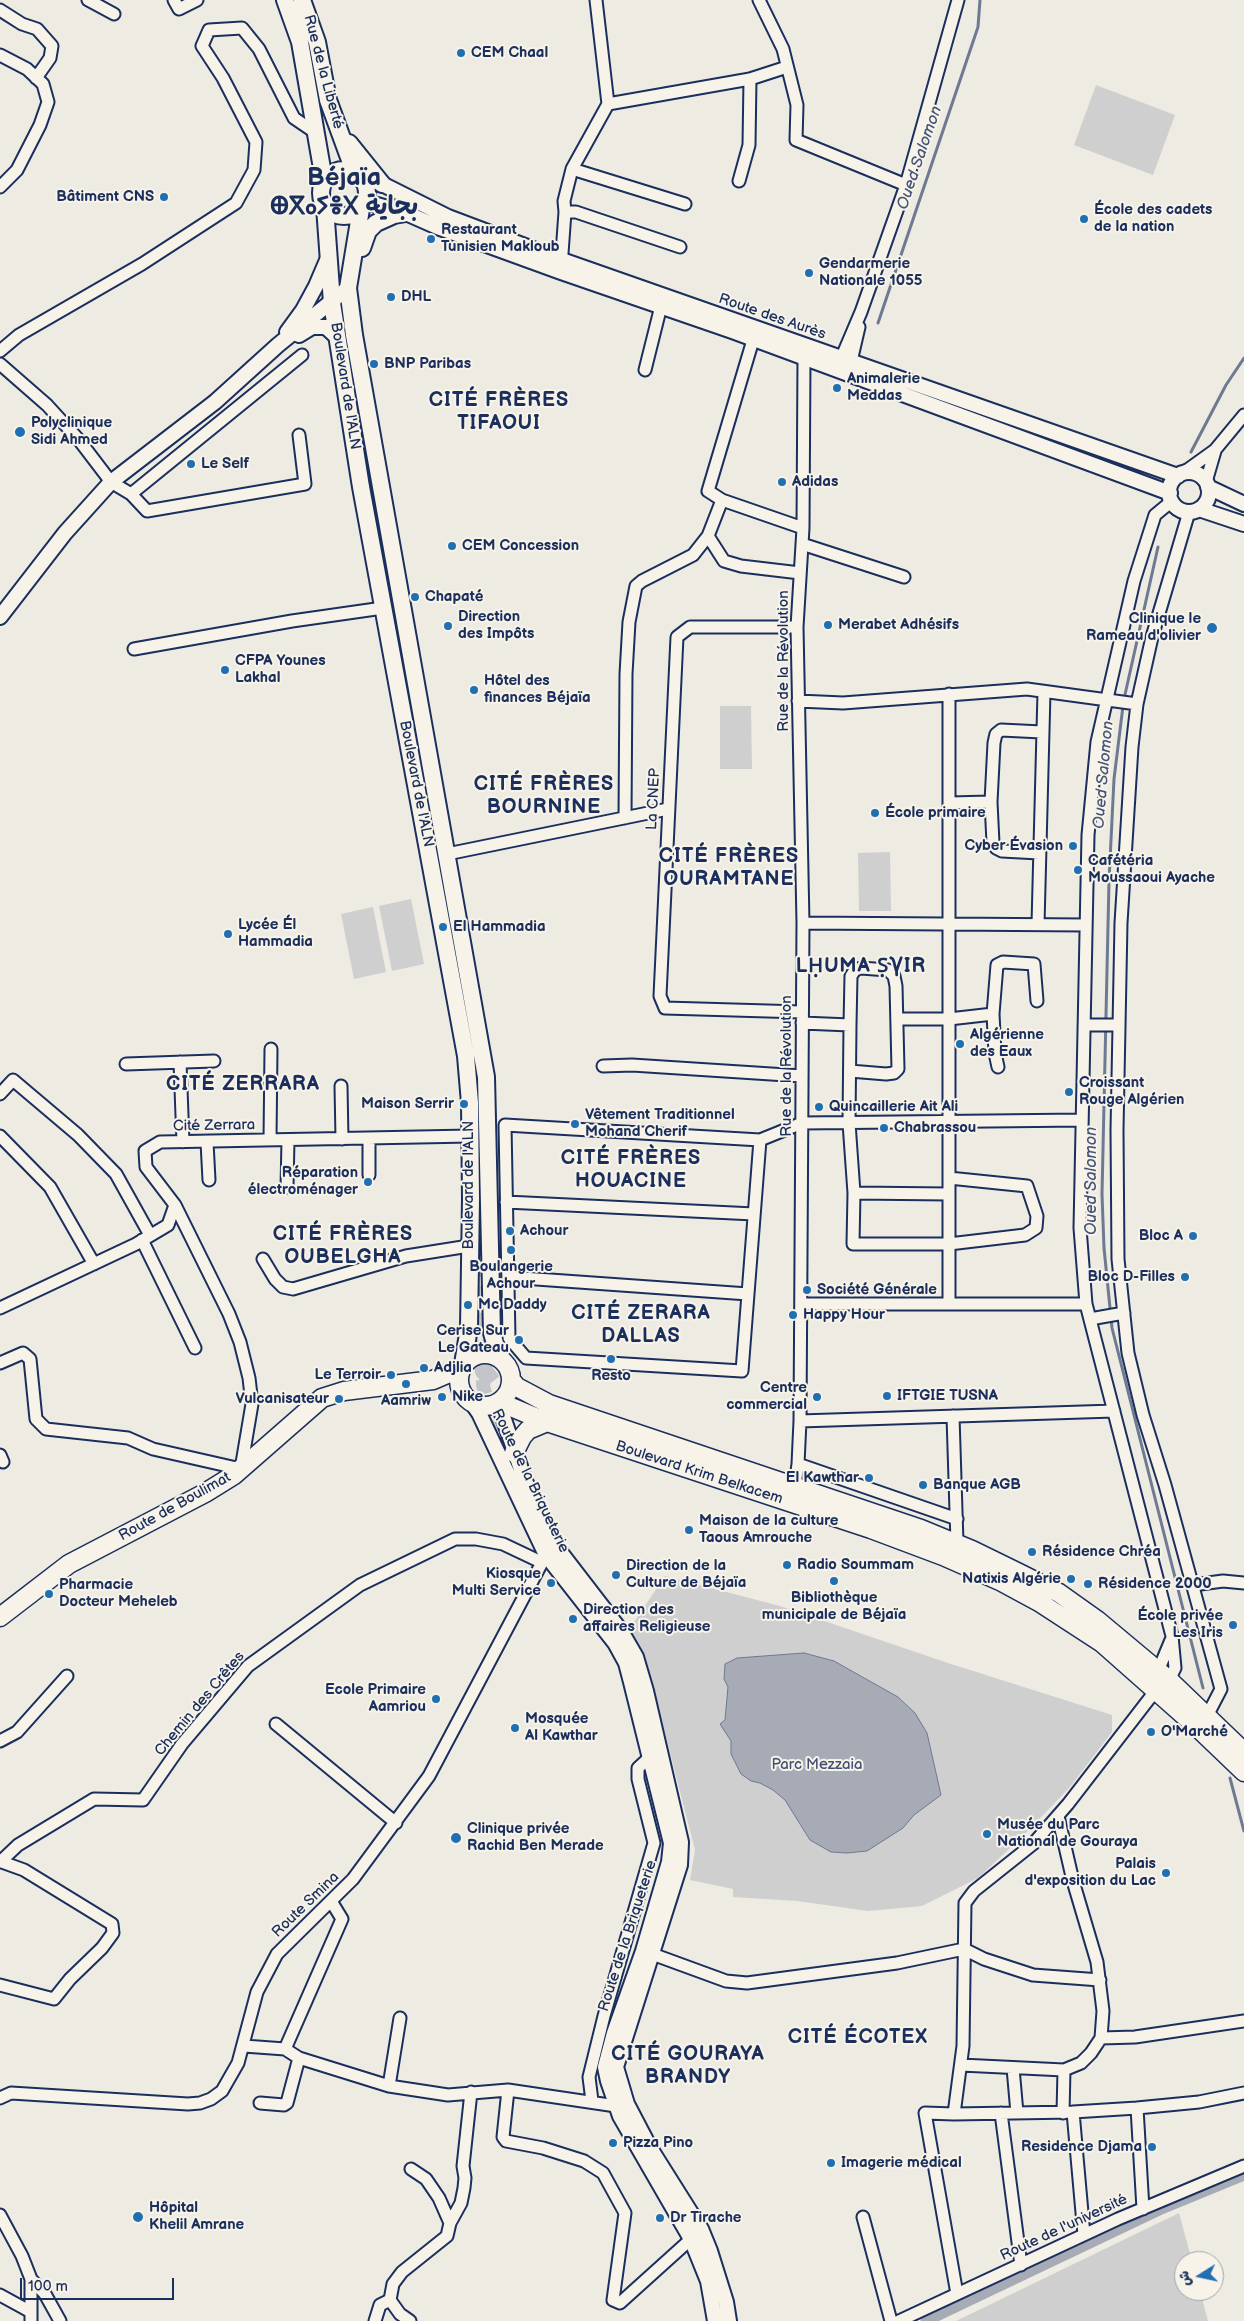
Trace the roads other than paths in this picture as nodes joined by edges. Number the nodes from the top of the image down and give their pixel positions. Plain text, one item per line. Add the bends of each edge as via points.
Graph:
1 (88, 0) edge
2 (107, 0) edge
3 (174, 0) edge
4 (197, 0) edge
5 (285, 0) edge
6 (302, 0) edge
7 (596, 0) edge
8 (759, 0) edge
9 (958, 0) edge
10 (0, 10) edge
11 (0, 56) edge
12 (787, 67) junction
13 (36, 78) junction
14 (750, 79) junction
15 (608, 104) junction
16 (338, 129) junction
17 (316, 133) junction
18 (572, 169) junction
19 (357, 174) junction
20 (324, 180) junction
21 (739, 181) dead end
22 (382, 184) junction
23 (906, 185) junction
24 (0, 187) edge
25 (684, 204) dead end
26 (363, 205) junction
27 (325, 207) junction
28 (565, 212) junction
29 (406, 213) junction
30 (680, 246) dead end
31 (328, 258) junction
32 (562, 266) junction
33 (348, 288) junction
34 (332, 303) junction
35 (661, 306) junction
36 (338, 338) junction
37 (753, 340) junction
38 (278, 345) junction
39 (0, 351) edge
40 (302, 355) dead end
41 (804, 358) junction
42 (0, 364) edge
43 (844, 366) junction
44 (645, 370) dead end
45 (1244, 415) edge
46 (299, 435) dead end
47 (1215, 450) junction
48 (1180, 475) junction
49 (111, 482) junction
50 (1207, 485) junction
51 (131, 494) junction
52 (1171, 497) junction
53 (722, 500) junction
54 (1244, 504) edge
55 (1194, 510) junction
56 (1244, 524) edge
57 (803, 528) junction
58 (708, 536) junction
59 (802, 544) junction
60 (800, 573) junction
61 (904, 577) dead end
62 (383, 608) junction
63 (0, 617) edge
64 (798, 627) junction
65 (134, 649) dead end
66 (1044, 692) junction
67 (949, 694) junction
68 (1105, 699) junction
69 (798, 701) junction
70 (1137, 704) junction
71 (1042, 732) junction
72 (991, 802) junction
73 (949, 803) junction
74 (668, 809) junction
75 (625, 818) junction
76 (1039, 853) junction
77 (447, 854) junction
78 (803, 923) junction
79 (949, 924) junction
80 (1038, 924) junction
81 (1086, 925) junction
82 (1037, 1001) dead end
83 (993, 1014) junction
84 (802, 1018) junction
85 (898, 1018) junction
86 (949, 1019) junction
87 (850, 1025) junction
88 (1115, 1025) junction
89 (1087, 1026) junction
90 (271, 1049) dead end
91 (214, 1061) dead end
92 (180, 1062) junction
93 (126, 1064) dead end
94 (603, 1066) dead end
95 (998, 1067) dead end
96 (850, 1070) junction
97 (802, 1076) junction
98 (341, 1086) dead end
99 (0, 1094) edge
100 (1082, 1120) junction
101 (850, 1122) junction
102 (949, 1122) junction
103 (487, 1123) junction
104 (802, 1123) junction
105 (505, 1125) junction
106 (0, 1136) edge
107 (470, 1136) junction
108 (370, 1138) junction
109 (342, 1139) junction
110 (270, 1140) junction
111 (288, 1140) junction
112 (760, 1140) junction
113 (183, 1142) junction
114 (207, 1142) junction
115 (369, 1175) dead end
116 (949, 1178) junction
117 (209, 1180) dead end
118 (287, 1187) dead end
119 (854, 1193) junction
120 (949, 1194) junction
121 (506, 1202) junction
122 (175, 1205) junction
123 (754, 1214) junction
124 (146, 1238) junction
125 (949, 1244) junction
126 (469, 1246) junction
127 (263, 1259) dead end
128 (94, 1264) junction
129 (508, 1277) junction
130 (748, 1294) junction
131 (801, 1304) junction
132 (949, 1304) junction
133 (1086, 1304) junction
134 (0, 1308) edge
135 (1122, 1313) junction
136 (1094, 1319) junction
137 (195, 1348) dead end
138 (499, 1358) junction
139 (0, 1363) edge
140 (462, 1366) junction
141 (433, 1380) junction
142 (511, 1380) junction
143 (466, 1397) junction
144 (498, 1402) junction
145 (1114, 1412) junction
146 (953, 1416) junction
147 (800, 1421) junction
148 (546, 1422) junction
149 (514, 1454) junction
150 (798, 1464) junction
151 (241, 1469) junction
152 (795, 1486) junction
153 (791, 1504) junction
154 (957, 1519) junction
155 (957, 1543) junction
156 (544, 1559) junction
157 (1244, 1583) edge
158 (1193, 1585) junction
159 (0, 1618) edge
160 (67, 1676) dead end
161 (1161, 1681) junction
162 (1207, 1716) junction
163 (276, 1724) dead end
164 (0, 1741) edge
165 (1244, 1752) edge
166 (650, 1757) junction
167 (1244, 1772) edge
168 (1058, 1816) junction
169 (396, 1823) junction
170 (676, 1842) junction
171 (654, 1843) junction
172 (1, 1862) edge
173 (331, 1901) junction
174 (964, 1949) junction
175 (648, 1953) junction
176 (1100, 1980) junction
177 (0, 1985) edge
178 (400, 2018) dead end
179 (1244, 2021) edge
180 (1101, 2038) junction
181 (244, 2046) junction
182 (285, 2049) junction
183 (299, 2058) junction
184 (962, 2065) junction
185 (1013, 2068) junction
186 (1064, 2070) junction
187 (389, 2086) junction
188 (508, 2090) junction
189 (471, 2092) junction
190 (1244, 2093) edge
191 (4, 2094) edge
192 (592, 2102) junction
193 (260, 2103) dead end
194 (616, 2106) junction
195 (1137, 2108) junction
196 (1001, 2113) junction
197 (1017, 2113) junction
198 (1068, 2113) junction
199 (954, 2114) junction
200 (1244, 2166) edge
201 (412, 2169) dead end
202 (1143, 2209) junction
203 (0, 2215) edge
204 (863, 2218) dead end
205 (450, 2223) junction
206 (1084, 2235) junction
207 (691, 2239) junction
208 (1021, 2265) junction
209 (31, 2279) junction
210 (957, 2294) junction
211 (0, 2295) edge
212 (390, 2300) junction
213 (31, 2316) edge
214 (60, 2321) edge
215 (376, 2321) edge
216 (410, 2321) edge
217 (715, 2321) edge
218 (729, 2321) edge
219 (891, 2321) edge
220 (899, 2321) edge

1 - 2 street via 114,14
3 - 4 street via 179,9
5 - 17 main road via 300,42
6 - 16 main road, Rue de la Liberté via 317,42 328,100
7 - 15 street
8 - 12 street via 783,49
9 - 23 street
10 - 13 street via 37,29 52,46 50,58
11 - 13 street via 28,69
12 - 14 street
12 - 23 street via 797,105 796,140
13 - 24 street via 44,84 48,102 17,170
14 - 15 street
14 - 21 street via 749,145
15 - 18 street
16 - 19 main road, Rue de la Liberté
16 - 22 main road
17 - 20 main road
17 - 39 street via 294,118 259,49 242,28 210,30 202,46 223,78 256,142 254,170 236,202 142,264 19,335
18 - 25 street
18 - 28 street via 564,201
19 - 20 main road via 341,169
19 - 22 street, Route des Aurès
19 - 26 main road via 367,188
20 - 27 main road via 320,194
22 - 32 street, Route des Aurès via 448,217
23 - 43 street
26 - 27 main road via 347,216 331,213
26 - 29 street, Route des Aurès
26 - 33 main road, Boulevard de l'ALN
27 - 31 main road, Boulevard de l'ALN
28 - 30 street via 576,212
28 - 32 street
29 - 32 street, Route des Aurès via 440,228
29 - 33 main road via 385,218 368,231
31 - 34 main road, Boulevard de l'ALN
31 - 38 street via 303,310
32 - 35 street, Route des Aurès
32 - 43 street, Route des Aurès
33 - 34 street
33 - 77 main road, Boulevard de l'ALN via 380,492
34 - 36 main road, Boulevard de l'ALN
34 - 38 street
35 - 37 street, Route des Aurès
35 - 44 street
36 - 38 street via 326,327 312,327
36 - 62 main road, Boulevard de l'ALN
37 - 41 street, Route des Aurès
37 - 53 street via 708,492
38 - 49 street via 215,402
40 - 51 street
41 - 43 street, Route des Aurès
41 - 57 street, Rue de la Révolution
42 - 49 street via 47,405
43 - 48 street, Route des Aurès
43 - 52 street, Route des Aurès
45 - 47 street
46 - 51 street via 305,484 147,511
47 - 48 street
47 - 50 street
48 - 50 street via 1198,475
48 - 52 street via 1170,487
49 - 51 street
49 - 63 street via 65,533
50 - 54 street
50 - 55 street via 1207,500
52 - 55 street via 1179,509
52 - 68 street via 1155,516 1134,581
53 - 57 street
53 - 58 street
55 - 56 street
55 - 70 street via 1152,637
57 - 59 street, Rue de la Révolution
58 - 60 street via 724,561
58 - 75 street via 693,555 636,586 629,622 626,674
59 - 60 street, Rue de la Révolution
59 - 61 street
60 - 64 street, Rue de la Révolution
62 - 65 street
62 - 107 main road, Boulevard de l'ALN via 466,1056
64 - 69 street, Rue de la Révolution
64 - 74 street, La CNEP via 690,627 677,637
66 - 67 street
66 - 68 street
66 - 71 street
67 - 69 street via 843,703
67 - 73 street
68 - 70 street
68 - 81 street via 1097,742 1088,834
69 - 78 street, Rue de la Révolution
70 - 88 street
71 - 72 street via 1001,730 996,734
71 - 76 street
72 - 73 street
72 - 76 street via 996,848
73 - 79 street
74 - 75 street
74 - 84 street, La CNEP via 660,996 665,1008
75 - 77 street
76 - 80 street
77 - 103 main road, Boulevard de l'ALN via 486,1077
78 - 79 street
78 - 84 street, Rue de la Révolution
79 - 80 street
79 - 86 street
80 - 81 street
81 - 89 street
82 - 83 street via 1034,964 1003,962 996,965
83 - 86 street
83 - 95 street
84 - 87 street
84 - 97 street, Rue de la Révolution
85 - 86 street
85 - 87 street via 894,976 888,970 861,968 851,976
85 - 96 street via 898,1062 894,1073
86 - 102 street
87 - 96 street
88 - 89 street
88 - 135 street via 1118,1259
89 - 100 street
90 - 110 street
91 - 92 street
92 - 93 street
92 - 113 street
94 - 97 street
96 - 101 street
97 - 104 street, Rue de la Révolution
98 - 109 street
99 - 124 street via 14,1080 78,1135 116,1174
100 - 102 street
100 - 133 street via 1080,1228
101 - 102 street
101 - 104 street
101 - 119 street
102 - 116 street
103 - 105 street
103 - 138 main road, Boulevard de l'ALN via 492,1333
104 - 112 street
104 - 131 street, Rue de la Révolution
105 - 112 street
105 - 121 street
106 - 128 street via 50,1187
107 - 108 street, Cité Zerrara
107 - 126 main road, Boulevard de l'ALN
108 - 109 street, Cité Zerrara
108 - 115 street
109 - 111 street, Cité Zerrara
110 - 111 street, Cité Zerrara
110 - 114 street, Cité Zerrara
111 - 118 street
112 - 123 street
113 - 114 street, Cité Zerrara
113 - 122 street, Cité Zerrara via 160,1142 145,1151 146,1167
114 - 117 street
116 - 120 street
116 - 125 street via 1027,1186 1037,1216 1036,1228 1025,1235
119 - 120 street
119 - 125 street via 853,1244
120 - 125 street
121 - 123 street
121 - 129 street
122 - 124 street via 168,1225
122 - 151 street via 240,1342 252,1404
123 - 130 street
124 - 128 street
124 - 137 street
125 - 132 street
126 - 127 street via 406,1256 293,1289 284,1287 275,1279
126 - 140 main road, Boulevard de l'ALN via 469,1328
128 - 134 street
129 - 130 street
129 - 130 street via 509,1338 526,1358 742,1371
131 - 132 street
131 - 147 street, Rue de la Révolution
132 - 133 street
133 - 136 street
135 - 136 street
135 - 158 street via 1143,1415
136 - 145 street
138 - 140 main road via 480,1354
138 - 142 main road via 508,1367
139 - 151 street via 23,1353 30,1359 36,1418 46,1429 128,1438 153,1449
140 - 141 main road, Route de Boulimat
140 - 143 main road via 458,1379
141 - 143 main road, Route de Boulimat via 443,1381
141 - 151 main road, Route de Boulimat via 344,1391 322,1398
142 - 144 main road via 506,1395
142 - 152 main road, Boulevard Krim Belkacem via 517,1387 549,1404
143 - 144 main road via 485,1406
143 - 156 street, Route de la Briqueterie via 479,1413
144 - 148 main road, Boulevard Krim Belkacem
144 - 149 street, Route de la Briqueterie
145 - 146 street
145 - 161 street via 1172,1636 1175,1668
146 - 147 street
146 - 154 street
147 - 150 street, Rue de la Révolution
148 - 149 main road via 522,1436
148 - 153 main road, Boulevard Krim Belkacem
149 - 170 street, Route de la Briqueterie via 554,1544 621,1631 636,1657 646,1690
150 - 152 street, Rue de la Révolution
150 - 154 street
151 - 159 main road, Route de Boulimat via 205,1493 69,1564
152 - 153 street, Rue de la Révolution
152 - 155 main road, Boulevard Krim Belkacem
153 - 161 main road, Boulevard Krim Belkacem via 934,1552 1002,1582 1039,1602
154 - 155 street
155 - 161 main road, Boulevard Krim Belkacem via 1059,1593 1097,1620
156 - 166 street, Route de la Briqueterie via 615,1643 626,1663
156 - 169 street, Route Smina via 429,1776
156 - 172 street, Chemin des Crêtes via 503,1544 454,1539 360,1585 248,1666 182,1744 143,1800 94,1799 18,1845
157 - 158 street
158 - 162 street via 1221,1689
160 - 164 street via 17,1732
161 - 162 main road, Boulevard Krim Belkacem
161 - 167 main road, Boulevard Krim Belkacem
161 - 168 street
162 - 165 main road, Boulevard Krim Belkacem
163 - 169 street
166 - 170 street, Route de la Briqueterie
166 - 171 street via 638,1768 638,1779
168 - 174 street via 1033,1844 969,1897 965,1903
168 - 176 street
169 - 173 street, Route Smina via 353,1880
170 - 171 street
170 - 175 street, Route de la Briqueterie
171 - 192 street via 604,2016 590,2076
172 - 177 street via 24,1870 112,1924 113,1933 54,1999
173 - 181 street, Route Smina via 277,1954 257,1992
173 - 182 street via 342,1919
174 - 175 street via 897,1963 747,1983 726,1981
174 - 176 street via 1033,1975
174 - 184 street
175 - 194 street, Route de la Briqueterie via 614,2033 605,2067
175 - 218 street, Route de la Briqueterie via 616,2067 627,2104 650,2148 701,2229 726,2302
176 - 180 street
178 - 187 street
179 - 180 street via 1135,2037
180 - 186 street via 1081,2063
181 - 182 street
181 - 191 street, Route Smina via 222,2091 200,2103
182 - 183 street
183 - 187 street
183 - 193 street via 287,2103
184 - 185 street
184 - 199 street
185 - 186 street
185 - 197 street
186 - 198 street
187 - 189 street via 448,2095
188 - 189 street
188 - 192 street
188 - 207 street via 503,2137 506,2141 584,2161 603,2173 625,2213 613,2300 620,2303
189 - 205 street via 463,2166 464,2188
190 - 195 street via 1199,2102
192 - 194 street
194 - 207 street, Route de la Briqueterie via 639,2152
195 - 198 street
195 - 202 street
196 - 197 street
196 - 199 street
196 - 208 street
197 - 198 street
198 - 206 street
199 - 210 street via 925,2113
200 - 202 street, Route de l'université via 1184,2197
201 - 205 street via 426,2179
202 - 206 street, Route de l'université
203 - 209 street
204 - 219 street
205 - 212 street via 447,2236 402,2272 393,2284
206 - 208 street, Route de l'université
207 - 217 street, Route de la Briqueterie via 708,2281
208 - 210 street, Route de l'université
209 - 213 street
209 - 214 street
210 - 220 street, Route de l'université
211 - 213 street
212 - 215 street via 380,2305
212 - 216 street

